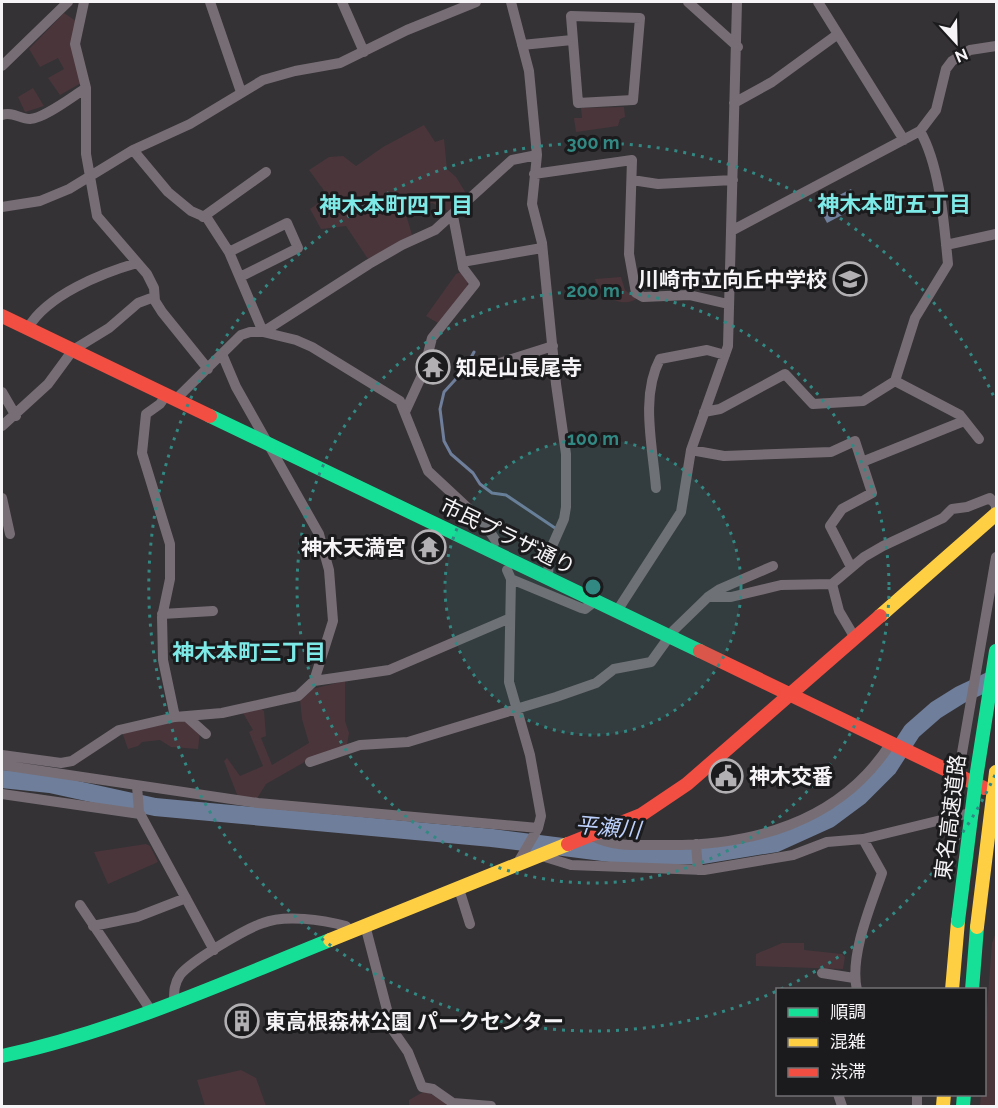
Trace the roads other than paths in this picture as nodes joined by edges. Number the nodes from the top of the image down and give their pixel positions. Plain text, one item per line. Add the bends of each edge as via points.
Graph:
1 (68, 2) edge
2 (84, 2) edge
3 (210, 2) edge
4 (342, 2) edge
5 (511, 2) edge
6 (688, 2) edge
7 (737, 2) edge
8 (818, 2) edge
9 (470, 3) edge
10 (838, 34) junction
11 (572, 40) junction
12 (522, 45) junction
13 (996, 46) edge
14 (738, 47) junction
15 (364, 52) junction
16 (2, 66) edge
17 (86, 88) junction
18 (241, 92) junction
19 (734, 103) junction
20 (2, 115) edge
21 (920, 131) junction
22 (904, 140) junction
23 (133, 150) junction
24 (537, 155) junction
25 (266, 172) dead end
26 (534, 174) junction
27 (88, 178) junction
28 (632, 180) junction
29 (733, 180) junction
30 (2, 207) edge
31 (203, 216) junction
32 (453, 216) junction
33 (732, 230) junction
34 (996, 234) edge
35 (946, 245) junction
36 (542, 248) junction
37 (229, 252) junction
38 (462, 262) junction
39 (137, 263) junction
40 (240, 277) junction
41 (154, 297) junction
42 (728, 304) junction
43 (2, 316) edge
44 (28, 328) junction
45 (263, 332) junction
46 (553, 346) junction
47 (74, 350) junction
48 (222, 354) junction
49 (725, 355) junction
50 (208, 369) junction
51 (471, 372) dead end
52 (895, 381) junction
53 (2, 393) edge
54 (171, 396) junction
55 (405, 412) junction
56 (704, 412) junction
57 (16, 416) junction
58 (964, 421) junction
59 (2, 426) edge
60 (979, 439) dead end
61 (269, 444) junction
62 (691, 450) junction
63 (862, 462) junction
64 (656, 488) dead end
65 (2, 498) edge
66 (996, 514) edge
67 (10, 534) dead end
68 (496, 541) dead end
69 (996, 557) edge
70 (773, 566) dead end
71 (851, 567) junction
72 (548, 578) junction
73 (832, 584) junction
74 (708, 597) junction
75 (596, 601) junction
76 (213, 611) dead end
77 (617, 611) junction
78 (162, 614) junction
79 (508, 619) junction
80 (669, 637) junction
81 (855, 638) junction
82 (996, 651) edge
83 (314, 681) junction
84 (790, 694) junction
85 (515, 708) junction
86 (181, 717) junction
87 (206, 734) dead end
88 (892, 744) junction
89 (2, 755) edge
90 (310, 762) dead end
91 (2, 765) edge
92 (996, 772) edge
93 (958, 776) junction
94 (138, 787) junction
95 (2, 794) edge
96 (996, 794) edge
97 (996, 804) edge
98 (140, 813) junction
99 (538, 828) junction
100 (593, 836) junction
101 (862, 839) junction
102 (696, 846) junction
103 (542, 856) junction
104 (516, 866) junction
105 (698, 867) junction
106 (459, 889) junction
107 (186, 898) junction
108 (80, 905) dead end
109 (470, 924) dead end
110 (365, 925) junction
111 (93, 926) junction
112 (349, 932) junction
113 (214, 950) junction
114 (822, 973) dead end
115 (855, 978) junction
116 (857, 988) edge
117 (952, 988) edge
118 (972, 988) edge
119 (174, 1002) junction
120 (150, 1009) junction
121 (2, 1056) edge
122 (491, 1107) edge

1 - 16 street
2 - 17 street via 75,44
3 - 18 street
4 - 15 street
5 - 12 street
6 - 14 street
7 - 14 street
8 - 10 street
9 - 15 street
10 - 19 street via 772,82
10 - 22 street
11 - 11 street via 571,16 640,18 633,100 578,103
11 - 12 street
12 - 24 street via 529,71
13 - 21 street via 970,50 952,60 936,110
14 - 19 street
15 - 18 street via 340,63 263,80
17 - 20 street via 38,117
17 - 27 street
18 - 23 street via 190,124
19 - 29 street
21 - 22 street
21 - 35 street via 930,148
22 - 33 street
23 - 27 street
23 - 31 street via 168,192 190,211
24 - 26 street
24 - 32 street via 512,159
25 - 31 street
26 - 28 street via 632,160
26 - 36 street via 532,204
27 - 30 street via 40,201
27 - 39 street via 97,216
28 - 29 street via 658,184
28 - 42 street via 629,254 636,293 643,297 689,295
29 - 33 street
31 - 37 street
32 - 38 street
32 - 45 street
33 - 42 street
34 - 35 street
35 - 52 street via 948,264 915,318
36 - 38 street
36 - 46 street
37 - 40 street
37 - 40 street via 287,223 298,248
38 - 55 street via 475,284 432,338 423,373
39 - 41 street via 147,273
39 - 44 street via 105,272 66,293 42,311
40 - 45 street
41 - 47 street via 138,303 110,328
41 - 50 street
42 - 49 street
43 - 44 main road, 市民プラザ通り
44 - 47 main road, 市民プラザ通り
45 - 48 street via 241,335
45 - 55 street via 312,347 400,401
46 - 51 street
46 - 72 street via 567,493 564,519 549,553
47 - 54 main road, 市民プラザ通り
47 - 57 street
48 - 50 street
48 - 61 street via 228,372
49 - 56 street
49 - 64 street via 707,350 660,359 653,372 650,410
50 - 54 street
52 - 56 street via 863,401 813,404 785,374 720,408
52 - 58 street
53 - 57 street
54 - 61 main road, 市民プラザ通り
54 - 78 street via 146,414 142,453 170,544 170,579
55 - 68 street via 428,471 484,523
56 - 62 street
57 - 59 street
58 - 60 street
58 - 63 street
61 - 72 main road, 市民プラザ通り
61 - 83 street via 319,534 326,555 333,621
62 - 63 street via 724,456 831,452 855,441
62 - 77 street via 681,512
63 - 71 street via 872,493 842,509 830,526
65 - 67 street
66 - 71 street via 996,505 990,498 952,509 944,518 883,546
66 - 81 main road
69 - 93 street
70 - 74 street
71 - 73 street
72 - 75 main road, 市民プラザ通り
73 - 74 street via 782,585 731,597
73 - 81 street via 838,611
74 - 80 street
75 - 77 main road, 市民プラザ通り
75 - 79 street via 581,608 509,574
76 - 78 street
77 - 80 main road, 市民プラザ通り
78 - 86 street via 164,660
79 - 83 street via 389,670
79 - 85 street via 509,682
80 - 84 main road, 市民プラザ通り
80 - 85 street via 651,662 614,669 596,683
81 - 84 main road
82 - 117 main road, 東名高速道路, bridge via 976,778
83 - 86 street via 298,696 222,713
84 - 88 main road, 市民プラザ通り
84 - 100 main road via 687,784 641,815
85 - 90 street via 408,742 360,745
85 - 99 street via 537,788 541,816
86 - 87 street
86 - 89 street via 119,729 72,761
88 - 93 main road, 市民プラザ通り
88 - 102 street via 860,782 814,815 767,834
91 - 94 street
92 - 118 main road, 東名高速道路, bridge
93 - 96 main road, 市民プラザ通り
94 - 98 street
94 - 99 street via 258,803
95 - 98 street
97 - 101 street
98 - 107 street
99 - 104 street
100 - 102 street via 605,843
100 - 103 main road
101 - 105 street via 827,842 793,855
101 - 115 street via 882,873 865,925
102 - 105 street
103 - 104 main road
103 - 105 street via 571,865
104 - 106 main road
106 - 109 street
106 - 110 main road
107 - 111 street via 137,917
107 - 113 street
108 - 111 street
110 - 112 main road
110 - 122 street via 392,1029 408,1052 422,1087 433,1089 453,1103
111 - 120 street
112 - 113 street via 346,926 336,923 282,919 263,923
112 - 119 main road
113 - 119 street via 180,975 173,987
114 - 115 street
115 - 116 street
119 - 120 main road
120 - 121 main road via 58,1044

